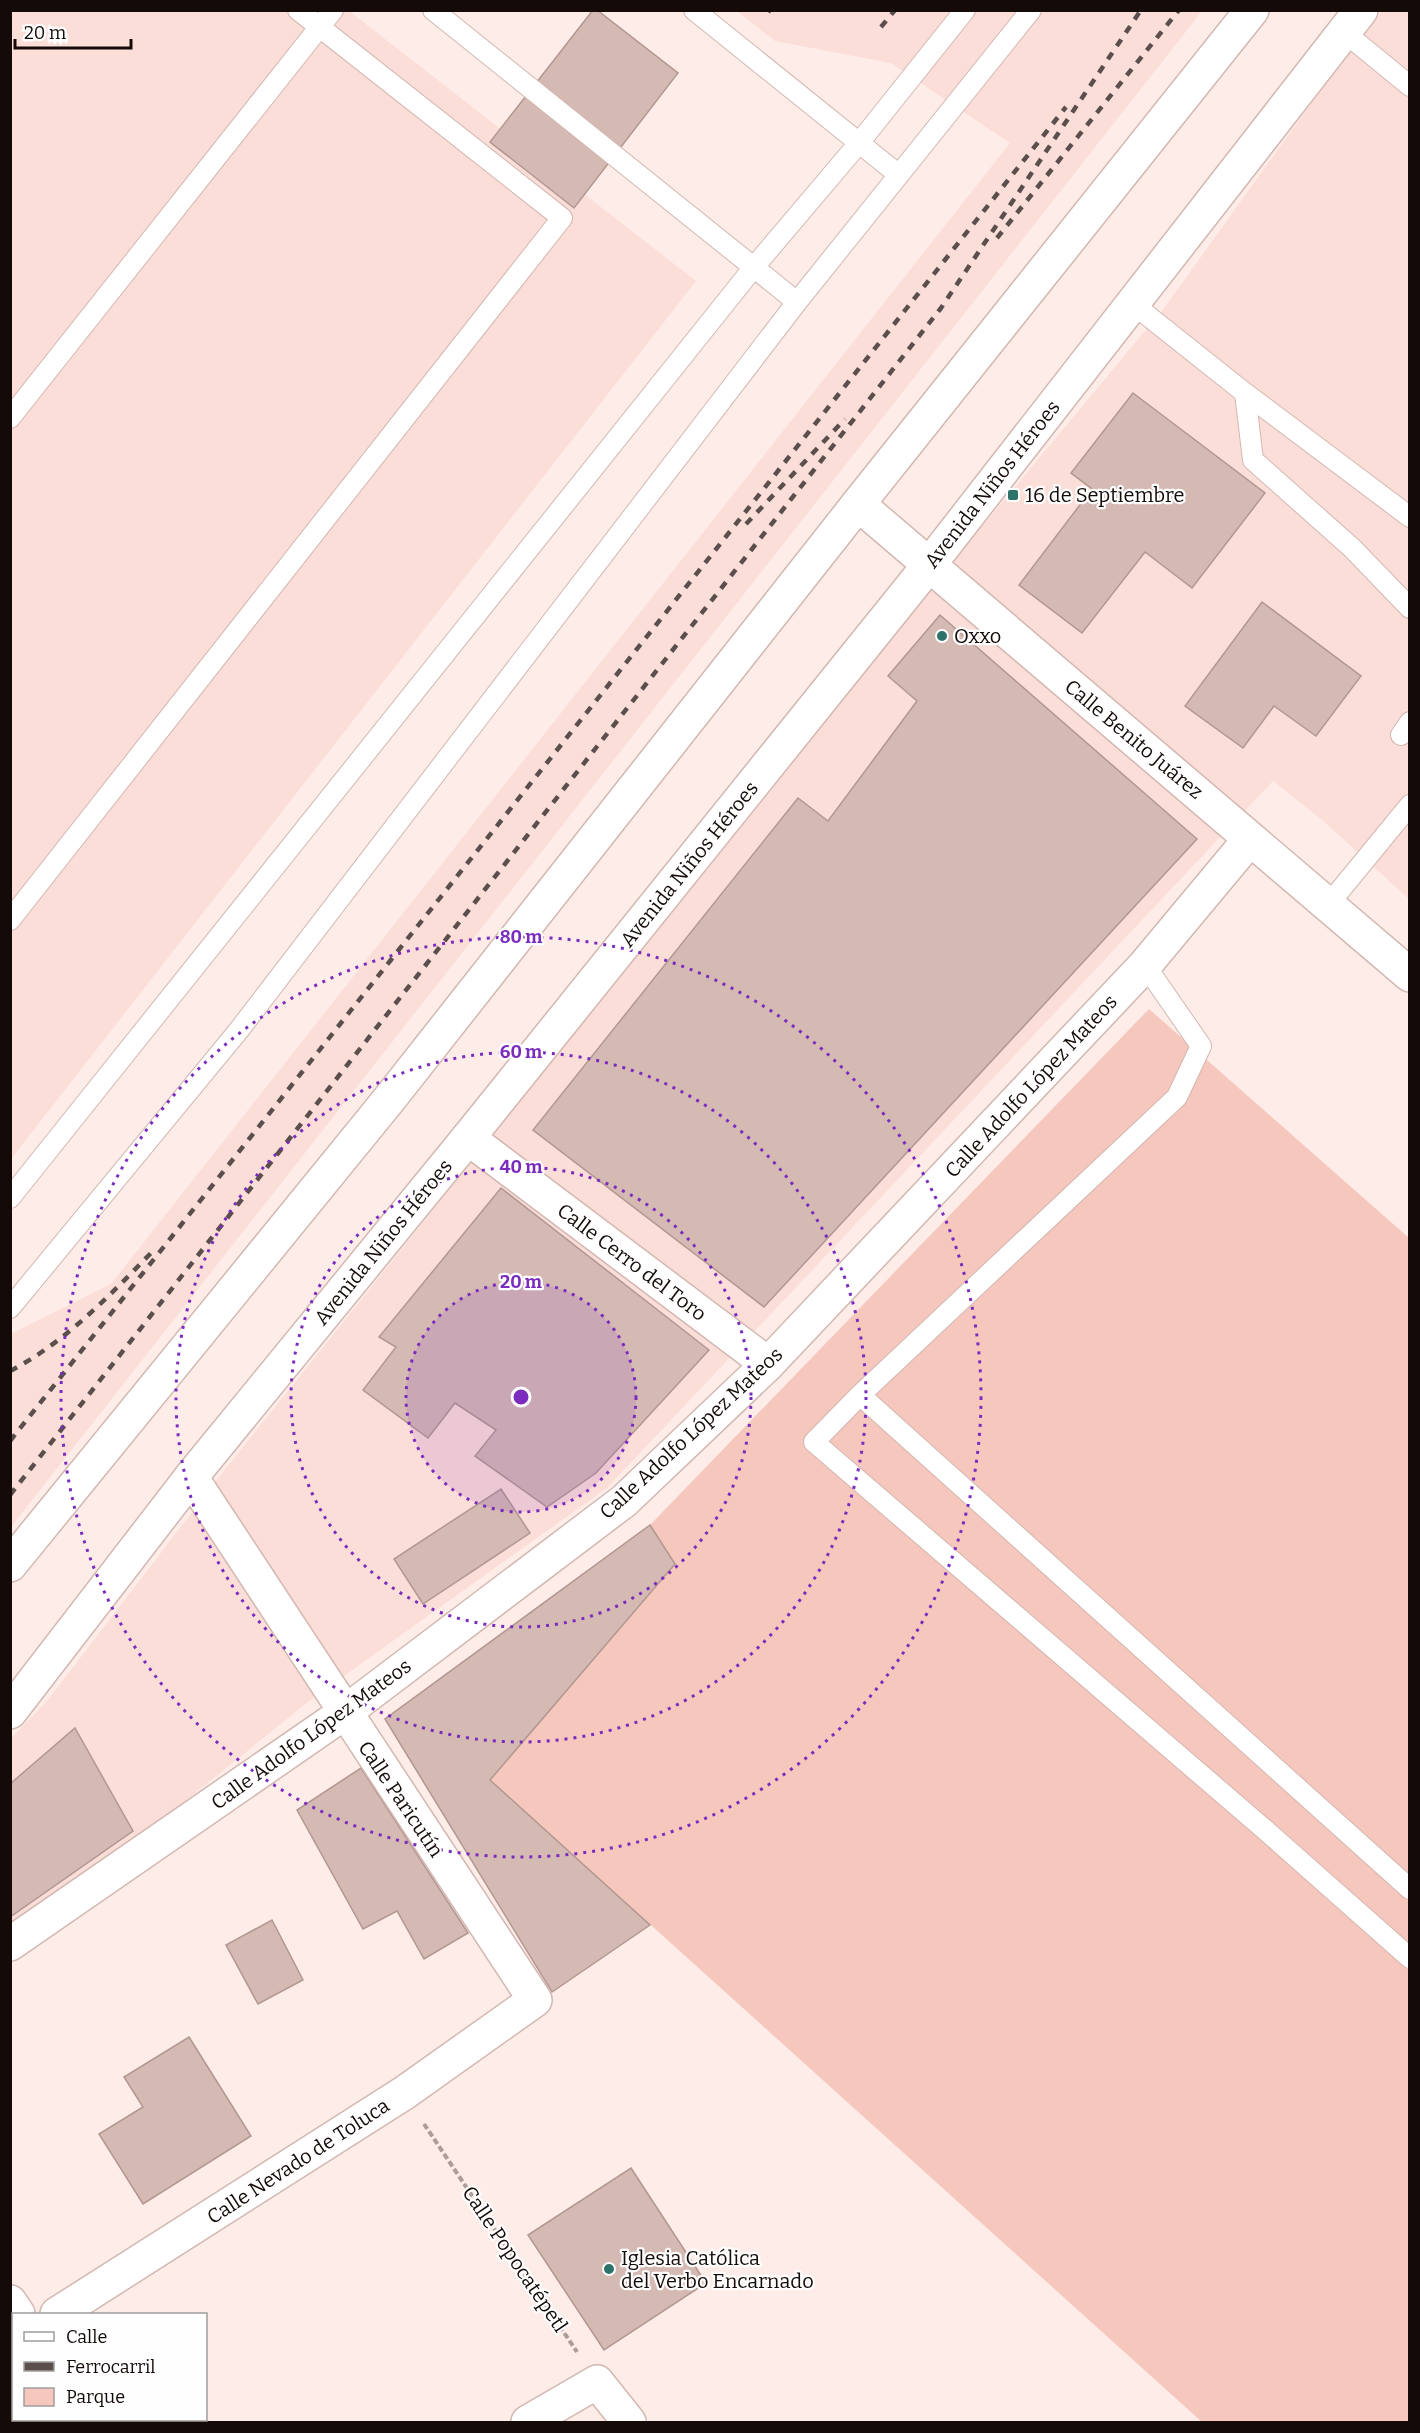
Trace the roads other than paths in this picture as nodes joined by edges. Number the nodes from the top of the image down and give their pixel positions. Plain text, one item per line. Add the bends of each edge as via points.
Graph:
1 (298, 10) edge
2 (333, 10) edge
3 (433, 10) edge
4 (694, 10) edge
5 (965, 10) edge
6 (1031, 10) edge
7 (1252, 10) edge
8 (1353, 21) edge
9 (320, 28) junction
10 (1410, 86) edge
11 (860, 143) junction
12 (899, 175) junction
13 (754, 267) junction
14 (798, 302) junction
15 (1133, 304) junction
16 (1245, 393) junction
17 (10, 418) edge
18 (858, 504) junction
19 (1410, 517) edge
20 (929, 565) junction
21 (1410, 608) edge
22 (1410, 805) edge
23 (1250, 839) junction
24 (1328, 905) junction
25 (10, 920) edge
26 (1145, 964) junction
27 (1410, 975) edge
28 (468, 1138) junction
29 (10, 1198) edge
30 (10, 1308) edge
31 (768, 1364) junction
32 (860, 1395) junction
33 (190, 1477) junction
34 (10, 1565) edge
35 (10, 1712) edge
36 (344, 1713) junction
37 (1410, 1889) edge
38 (10, 1944) edge
39 (1410, 1958) edge
40 (535, 2000) joint
41 (59, 2313) edge
42 (528, 2422) edge
43 (629, 2422) edge

1 - 9 lane
2 - 9 lane
3 - 13 lane
4 - 11 lane
5 - 11 lane
6 - 12 lane
7 - 18 street
8 - 10 lane
8 - 15 street, Avenida Niños Héroes
9 - 17 lane
9 - 25 lane via 562,218
11 - 12 lane
11 - 13 lane
12 - 14 lane
13 - 14 lane
13 - 29 lane
14 - 30 lane via 239,1030
15 - 16 lane
15 - 20 street, Avenida Niños Héroes
16 - 19 lane
16 - 21 lane via 1253,460 1352,548
18 - 20 street, Calle Benito Juárez
18 - 34 street via 399,1088
20 - 23 street, Calle Benito Juárez
20 - 28 street, Avenida Niños Héroes
22 - 24 lane
23 - 24 street, Calle Benito Juárez
23 - 26 street, Calle Adolfo López Mateos
24 - 27 street, Calle Benito Juárez
26 - 31 street, Calle Adolfo López Mateos
26 - 32 lane via 1201,1046 1178,1097
28 - 31 street, Calle Cerro del Toro
28 - 33 street, Avenida Niños Héroes
31 - 36 street, Calle Adolfo López Mateos via 624,1502
32 - 37 lane
32 - 39 lane via 814,1442
33 - 35 street, Avenida Niños Héroes
33 - 36 street, Calle Paricutín
36 - 38 street, Calle Adolfo López Mateos
36 - 40 street, Calle Paricutín
40 - 41 street, Calle Nevado de Toluca via 404,2093
42 - 43 street via 597,2382

